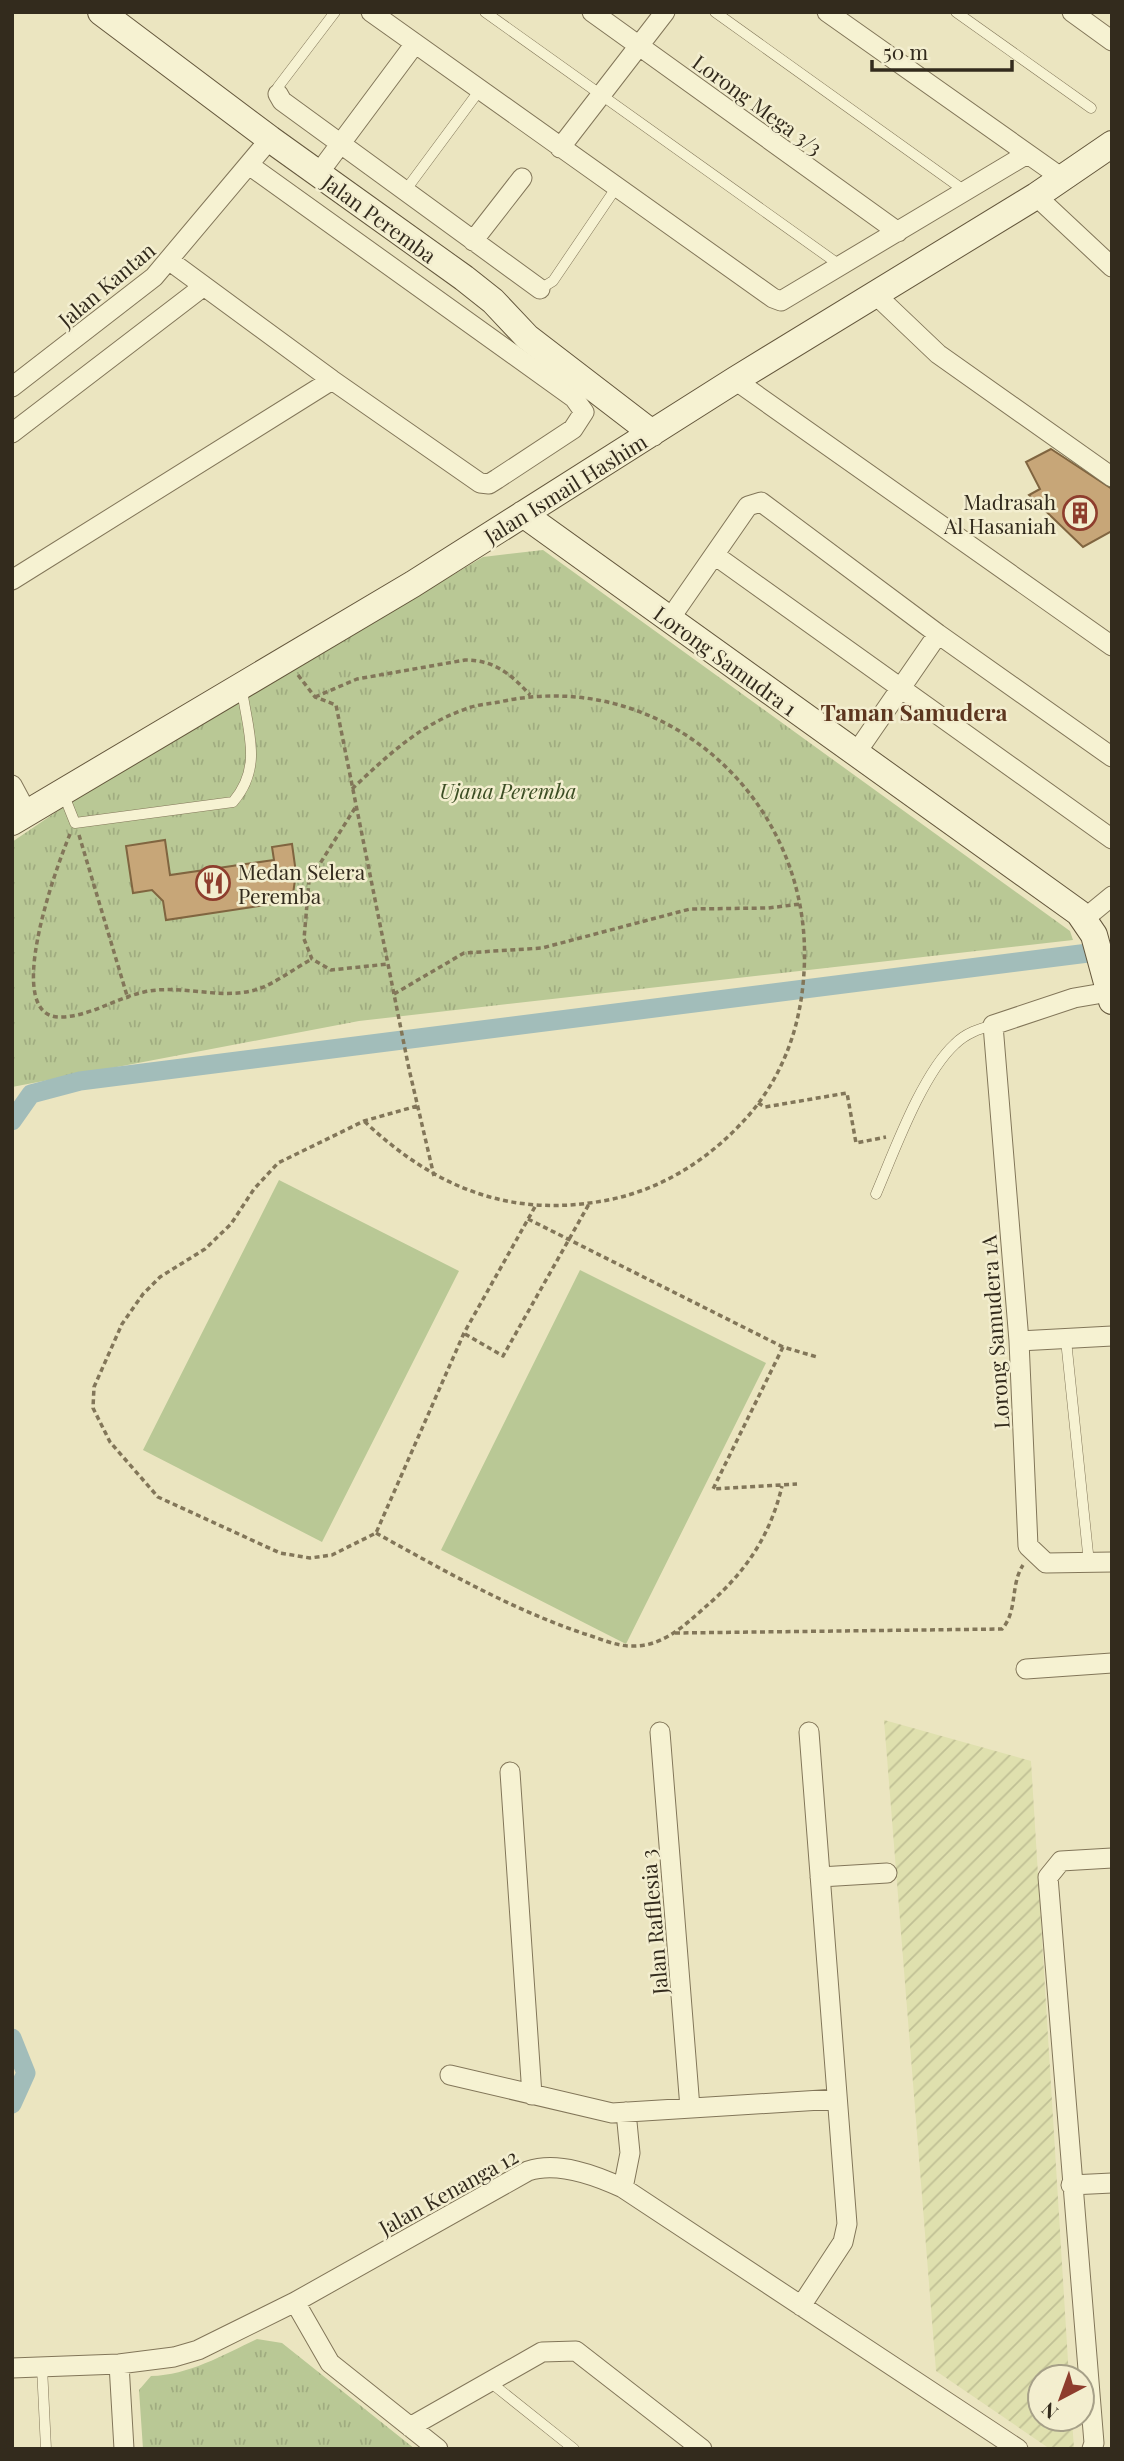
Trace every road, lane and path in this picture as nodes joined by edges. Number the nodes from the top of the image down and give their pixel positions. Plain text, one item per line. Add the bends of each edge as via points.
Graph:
1 (101, 12) edge
2 (335, 12) edge
3 (371, 12) edge
4 (485, 12) edge
5 (592, 12) edge
6 (665, 12) edge
7 (715, 12) edge
8 (827, 12) edge
9 (956, 12) edge
10 (1072, 12) edge
11 (1112, 41) edge
12 (414, 45) junction
13 (639, 46) junction
14 (480, 91) junction
15 (278, 93) joint
16 (601, 96) junction
17 (1091, 108) dead end
18 (270, 139) junction
19 (340, 144) junction
20 (1112, 144) edge
21 (560, 148) junction
22 (1027, 154) junction
23 (249, 165) junction
24 (318, 174) junction
25 (522, 178) dead end
26 (1062, 178) junction
27 (617, 188) junction
28 (405, 191) junction
29 (965, 191) junction
30 (1036, 196) junction
31 (898, 232) junction
32 (473, 241) junction
33 (170, 261) junction
34 (841, 267) junction
35 (1112, 267) edge
36 (204, 286) junction
37 (540, 289) joint
38 (876, 295) junction
39 (332, 380) junction
40 (735, 380) junction
41 (12, 387) edge
42 (12, 433) edge
43 (652, 433) junction
44 (1112, 477) edge
45 (523, 514) junction
46 (716, 556) junction
47 (12, 580) edge
48 (670, 620) junction
49 (938, 634) junction
50 (1112, 646) edge
51 (286, 660) junction
52 (241, 686) junction
53 (902, 689) junction
54 (530, 695) junction
55 (316, 697) junction
56 (856, 753) junction
57 (1112, 757) edge
58 (12, 785) edge
59 (352, 789) junction
60 (62, 792) junction
61 (356, 806) junction
62 (20, 817) edge
63 (75, 823) junction
64 (1112, 839) edge
65 (1112, 896) edge
66 (801, 904) junction
67 (38, 909) dead end
68 (1089, 927) junction
69 (312, 959) junction
70 (388, 964) junction
71 (1108, 981) edge
72 (394, 994) junction
73 (128, 999) junction
74 (32, 1005) dead end
75 (993, 1025) junction
76 (758, 1103) junction
77 (417, 1106) junction
78 (363, 1121) junction
79 (902, 1134) junction
80 (434, 1176) junction
81 (876, 1194) dead end
82 (589, 1204) junction
83 (536, 1205) junction
84 (528, 1219) junction
85 (569, 1239) junction
86 (464, 1333) junction
87 (1112, 1336) edge
88 (1066, 1340) junction
89 (1019, 1341) junction
90 (783, 1347) junction
91 (817, 1357) dead end
92 (797, 1484) dead end
93 (782, 1486) junction
94 (376, 1533) junction
95 (1037, 1558) junction
96 (1112, 1562) edge
97 (1089, 1563) junction
98 (675, 1633) junction
99 (1112, 1663) edge
100 (1026, 1669) dead end
101 (660, 1732) dead end
102 (808, 1732) dead end
103 (510, 1772) dead end
104 (1112, 1858) edge
105 (887, 1873) dead end
106 (820, 1877) junction
107 (450, 2075) dead end
108 (532, 2095) junction
109 (837, 2099) junction
110 (690, 2108) junction
111 (626, 2112) junction
112 (1112, 2183) edge
113 (1071, 2185) junction
114 (623, 2188) junction
115 (295, 2302) junction
116 (801, 2306) junction
117 (119, 2364) junction
118 (42, 2367) junction
119 (12, 2368) edge
120 (490, 2382) junction
121 (410, 2427) junction
122 (46, 2449) edge
123 (124, 2449) edge
124 (438, 2449) edge
125 (574, 2449) edge
126 (702, 2449) edge
127 (1018, 2449) edge
128 (1092, 2449) edge

1 - 18 street, Jalan Peremba
2 - 15 lane
3 - 12 street
4 - 16 lane
5 - 13 street, Lorong Mega 3/3
6 - 13 street
7 - 29 lane
8 - 22 street
9 - 17 lane
10 - 11 street
12 - 14 street
12 - 19 street
13 - 16 street
13 - 31 street, Lorong Mega 3/3
14 - 21 street
14 - 28 lane
15 - 19 street via 282,101
16 - 21 street
16 - 34 lane
18 - 23 street, Jalan Kantan
18 - 24 street, Jalan Peremba
19 - 24 street
19 - 28 street
20 - 26 street, Jalan Ismail Hashim
21 - 27 street
22 - 26 street
22 - 29 street
23 - 33 street, Jalan Kantan
23 - 39 street via 466,317 574,398 584,412 573,429 489,484 480,483
24 - 43 street, Jalan Peremba via 464,278 527,337
25 - 32 street
26 - 30 street, Jalan Ismail Hashim
27 - 34 street via 773,299 789,299
27 - 37 lane via 553,281
28 - 32 street
29 - 31 street
30 - 35 street
30 - 38 street, Jalan Ismail Hashim
31 - 34 street
32 - 37 street
33 - 36 street
33 - 41 street, Jalan Kantan
36 - 39 street
36 - 42 street
38 - 40 street, Jalan Ismail Hashim
38 - 44 street via 948,362
39 - 47 street
40 - 43 street, Jalan Ismail Hashim
40 - 50 street
43 - 45 street, Jalan Ismail Hashim
45 - 48 street, Lorong Samudra 1
45 - 51 street, Jalan Ismail Hashim
46 - 48 street
46 - 49 street via 748,506 761,502
46 - 53 street
48 - 56 street, Lorong Samudra 1
49 - 53 street
49 - 57 street
51 - 52 street, Jalan Ismail Hashim
51 - 55 path
52 - 60 street, Jalan Ismail Hashim
52 - 63 lane via 251,772 246,788 233,802
53 - 56 street
53 - 64 street
54 - 55 path via 509,673 482,660 465,660 357,679
54 - 59 path via 463,709 402,741
54 - 66 path via 577,696 623,705 666,722 705,748 740,780 768,817 788,859
55 - 59 path via 337,705
56 - 68 street, Lorong Samudra 1
58 - 62 street
59 - 61 path
60 - 62 street, Jalan Ismail Hashim
60 - 63 lane
61 - 69 path via 309,881 304,939
61 - 70 path
63 - 67 path
63 - 73 path
65 - 68 street
66 - 72 path via 690,909 542,948 464,953
66 - 76 path via 806,950 802,1007 778,1073
68 - 71 street
69 - 70 path via 331,970
69 - 73 path via 254,991 181,989 143,992
70 - 72 path
71 - 75 street via 1074,998
72 - 77 path
73 - 74 path via 61,1017 38,1012
75 - 79 lane via 970,1032 953,1045
75 - 89 street, Lorong Samudera 1A
76 - 79 path via 765,1107 847,1093 856,1143
76 - 82 path via 732,1134 666,1181
77 - 78 path
77 - 80 path
78 - 80 path via 397,1152
78 - 94 path via 278,1163 231,1224 143,1294 122,1324 94,1387 93,1408 110,1442 158,1497 280,1553 310,1558 332,1555
79 - 81 lane
80 - 83 path via 490,1197
82 - 83 path
82 - 85 path
83 - 84 path
84 - 85 path
84 - 86 path
85 - 86 path via 503,1356
85 - 90 path
86 - 94 path
87 - 88 street
88 - 89 street
88 - 97 lane
89 - 95 street, Lorong Samudera 1A via 1028,1546
90 - 91 path
90 - 93 path via 713,1489
92 - 93 path
93 - 98 path via 758,1550 728,1587
94 - 98 path via 536,1617 585,1634 635,1646
95 - 97 street via 1057,1565
95 - 98 path via 1021,1565 1012,1612 1002,1629
96 - 97 street
99 - 100 street
101 - 110 street, Jalan Rafflesia 3
102 - 106 street
103 - 108 street
104 - 113 street via 1061,1861 1048,1877
105 - 106 street
106 - 109 street
107 - 108 street
108 - 111 street via 604,2112
109 - 110 street
109 - 116 street via 846,2224 843,2242
110 - 111 street
111 - 114 street via 630,2153
112 - 113 street
113 - 128 street
114 - 115 street, Jalan Kenanga 12 via 554,2167 528,2171
114 - 116 street, Jalan Kenanga 12
115 - 117 street, Jalan Kenanga 12 via 198,2350
115 - 121 street via 331,2363
116 - 127 street, Jalan Kenanga 12
117 - 118 street, Jalan Kenanga 12
117 - 123 street
118 - 119 street, Jalan Kenanga 12
118 - 122 lane
120 - 121 street
120 - 125 lane
120 - 126 street via 547,2351 581,2353
121 - 124 street

